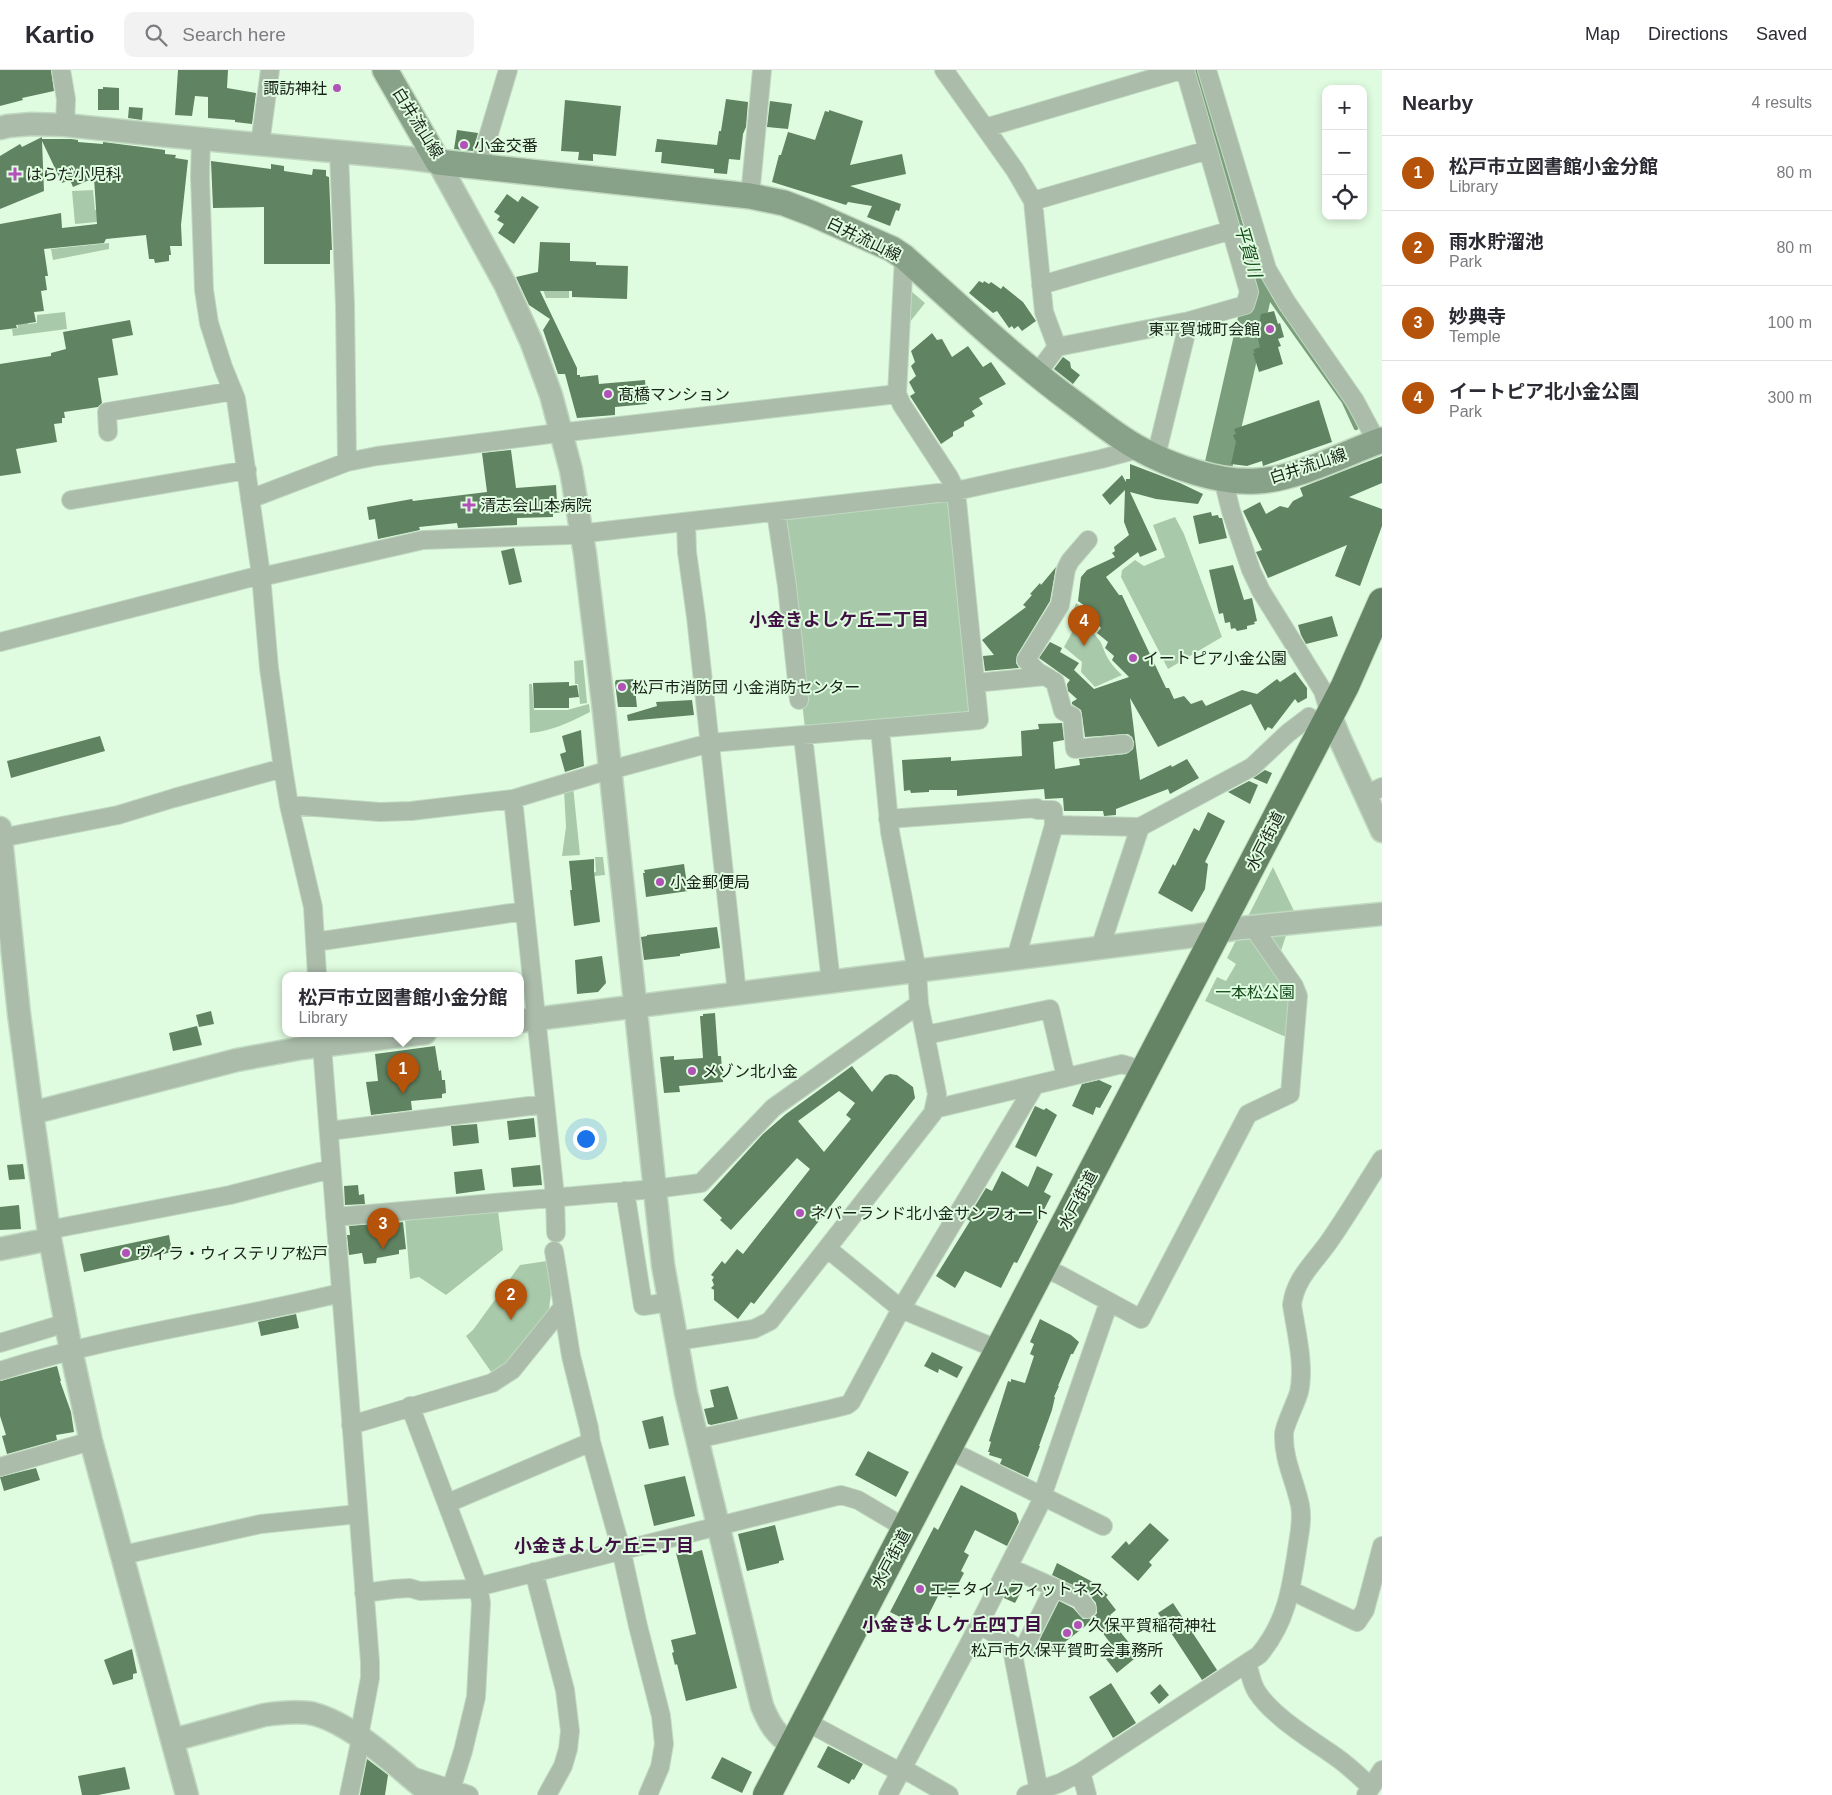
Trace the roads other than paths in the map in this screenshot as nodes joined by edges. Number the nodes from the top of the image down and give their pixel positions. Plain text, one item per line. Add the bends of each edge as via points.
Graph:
1 (61, 70) edge
2 (270, 70) edge
3 (385, 70) edge
4 (508, 70) edge
5 (762, 70) edge
6 (944, 70) edge
7 (1181, 70) edge
8 (1185, 70) edge
9 (1207, 70) edge
10 (65, 125) junction
11 (0, 128) edge
12 (985, 128) junction
13 (201, 138) junction
14 (260, 144) junction
15 (1208, 150) junction
16 (339, 152) junction
17 (438, 162) junction
18 (478, 167) junction
19 (750, 196) junction
20 (1033, 201) junction
21 (1232, 230) junction
22 (904, 257) junction
23 (1041, 285) junction
24 (1189, 321) junction
25 (1057, 347) junction
26 (1036, 374) junction
27 (233, 391) junction
28 (897, 394) junction
29 (108, 432) dead end
30 (562, 432) junction
31 (1380, 441) edge
32 (1147, 452) junction
33 (346, 462) junction
34 (247, 470) junction
35 (1223, 479) junction
36 (956, 491) junction
37 (250, 499) junction
38 (71, 500) dead end
39 (776, 512) junction
40 (686, 522) junction
41 (582, 533) junction
42 (1088, 540) dead end
43 (261, 576) junction
44 (1382, 602) edge
45 (0, 642) edge
46 (1045, 676) junction
47 (975, 683) junction
48 (799, 700) dead end
49 (1327, 720) junction
50 (880, 729) junction
51 (803, 736) junction
52 (710, 743) junction
53 (1124, 744) dead end
54 (283, 768) junction
55 (610, 770) junction
56 (1374, 791) edge
57 (513, 799) junction
58 (289, 805) junction
59 (888, 819) junction
60 (1054, 825) junction
61 (1140, 827) junction
62 (1382, 831) edge
63 (1, 833) edge
64 (4, 911) edge
65 (525, 911) junction
66 (1382, 914) edge
67 (1253, 927) junction
68 (1217, 933) junction
69 (315, 942) junction
70 (1100, 948) junction
71 (1016, 958) junction
72 (917, 971) junction
73 (317, 972) edge
74 (831, 982) junction
75 (737, 993) junction
76 (1298, 996) junction
77 (919, 1004) junction
78 (635, 1006) junction
79 (1309, 1010) dead end
80 (528, 1020) edge
81 (926, 1035) junction
82 (356, 1037) edge
83 (321, 1039) edge
84 (1145, 1071) junction
85 (1066, 1077) junction
86 (1035, 1085) junction
87 (544, 1104) junction
88 (934, 1110) junction
89 (32, 1113) junction
90 (329, 1132) junction
91 (1382, 1160) edge
92 (331, 1169) junction
93 (654, 1189) junction
94 (625, 1190) junction
95 (555, 1196) junction
96 (335, 1217) junction
97 (659, 1230) junction
98 (556, 1233) dead end
99 (631, 1233) junction
100 (49, 1234) junction
101 (0, 1249) edge
102 (828, 1249) junction
103 (554, 1251) dead end
104 (1043, 1268) junction
105 (340, 1293) junction
106 (670, 1302) junction
107 (1109, 1302) junction
108 (563, 1307) junction
109 (901, 1309) junction
110 (66, 1323) junction
111 (677, 1341) junction
112 (0, 1344) edge
113 (71, 1350) junction
114 (1000, 1350) junction
115 (0, 1371) edge
116 (410, 1406) junction
117 (351, 1425) junction
118 (697, 1439) junction
119 (91, 1441) junction
120 (591, 1442) junction
121 (947, 1450) junction
122 (0, 1467) edge
123 (1044, 1497) junction
124 (448, 1503) junction
125 (358, 1514) junction
126 (719, 1526) junction
127 (1103, 1526) dead end
128 (907, 1529) junction
129 (1382, 1546) edge
130 (621, 1549) junction
131 (123, 1555) junction
132 (1008, 1567) junction
133 (534, 1572) junction
134 (478, 1586) junction
135 (1054, 1588) junction
136 (1290, 1590) junction
137 (364, 1593) junction
138 (1086, 1609) dead end
139 (979, 1624) junction
140 (1013, 1653) junction
141 (1247, 1663) junction
142 (805, 1721) junction
143 (360, 1737) junction
144 (173, 1740) junction
145 (792, 1746) junction
146 (901, 1770) junction
147 (1382, 1770) edge
148 (1082, 1772) junction
149 (440, 1791) edge
150 (1368, 1791) edge
151 (1032, 1793) edge
152 (187, 1795) edge
153 (348, 1795) edge
154 (469, 1795) edge
155 (547, 1795) edge
156 (648, 1795) edge
157 (767, 1795) edge
158 (888, 1795) edge
159 (949, 1795) edge
160 (1087, 1795) edge

1 - 10 street via 66,99
2 - 14 street
3 - 17 main road, 白井流山線
4 - 18 street
5 - 19 street
6 - 12 street
7 - 12 street
8 - 15 street
9 - 31 street via 1267,269
10 - 11 street via 31,124
10 - 13 street
12 - 20 street
13 - 14 street
13 - 27 street via 204,290 209,323
14 - 16 street
15 - 20 street
15 - 21 street
16 - 17 street
16 - 33 street via 345,305
17 - 18 main road, 白井流山線
17 - 30 street via 522,321
18 - 19 main road, 白井流山線
19 - 22 main road, 白井流山線 via 784,203 813,214
20 - 23 street
21 - 23 street
21 - 24 street via 1249,292 1245,305
22 - 26 main road, 白井流山線
22 - 28 street
23 - 25 street via 1044,312
24 - 25 street
24 - 32 street
25 - 26 street
26 - 32 main road, 白井流山線 via 1108,428
27 - 29 street via 107,412
27 - 34 street
28 - 30 street
28 - 36 street
30 - 33 street
30 - 41 street
31 - 35 main road, 白井流山線 via 1271,480 1240,482
32 - 35 main road, 白井流山線 via 1186,469
32 - 36 street
33 - 37 street
34 - 37 street
34 - 38 street
35 - 49 street via 1251,570 1323,691
36 - 39 street
36 - 47 street
37 - 43 street
39 - 40 street
39 - 48 street
40 - 41 street
40 - 52 street
41 - 43 street via 423,540
41 - 55 street
42 - 46 street via 1066,569 1060,605 1026,660
43 - 45 street
43 - 54 street via 269,668
44 - 49 highway, 水戸街道 via 1356,664
46 - 47 street
46 - 53 street via 1055,682 1063,711 1072,716 1075,749
47 - 50 street via 979,720
49 - 56 street
49 - 61 street via 1309,717 1252,767
49 - 68 highway, 水戸街道
50 - 51 street
50 - 59 street
51 - 52 street
51 - 74 street
52 - 55 street
52 - 75 street
54 - 58 street
54 - 63 street via 118,815
55 - 57 street
55 - 78 street
56 - 62 street
57 - 58 street via 380,812
57 - 65 street
58 - 69 street via 313,907
59 - 60 street via 1037,808 1053,810
59 - 72 street
60 - 61 street
60 - 71 street
61 - 70 street
63 - 64 street
64 - 89 street
65 - 69 street
65 - 80 street
66 - 67 street
67 - 68 street
67 - 76 street
68 - 70 street
68 - 84 highway, 水戸街道
69 - 73 street
70 - 71 street
71 - 72 street
72 - 74 street
72 - 77 street
74 - 75 street
75 - 78 street
76 - 79 street
76 - 107 street via 1290,1094 1248,1114 1141,1319
77 - 81 street
77 - 93 street via 773,1108 701,1183
78 - 80 street
78 - 93 street
80 - 87 street
81 - 85 street via 1050,1009
81 - 88 street via 937,1094
82 - 83 street
83 - 89 street
83 - 90 street
84 - 85 street via 1122,1064
84 - 104 highway, 水戸街道
85 - 86 street
86 - 88 street
86 - 109 street
87 - 90 street
87 - 95 street
88 - 102 street
89 - 100 street
90 - 92 street
91 - 136 street via 1327,1244 1298,1281 1293,1296 1300,1362 1299,1390 1284,1432 1286,1459 1300,1506 1301,1522
92 - 96 street
92 - 100 street
93 - 94 street
93 - 97 street
94 - 95 street
94 - 99 street
95 - 96 street
95 - 98 street
96 - 105 street
97 - 99 street
97 - 106 street
99 - 106 street via 643,1306
100 - 101 street
100 - 110 street
102 - 109 street
102 - 111 street via 770,1321 754,1329
103 - 108 street
104 - 107 street
104 - 114 highway, 水戸街道
105 - 113 street via 277,1309
105 - 117 street
106 - 111 street
107 - 123 street
108 - 116 street via 512,1370 492,1383
108 - 120 street
109 - 114 street
109 - 118 street via 847,1405
110 - 112 street
110 - 113 street
111 - 118 street
113 - 115 street
113 - 119 street
114 - 121 highway, 水戸街道
116 - 117 street
116 - 124 street
117 - 125 street
118 - 126 street
119 - 122 street
119 - 131 street
120 - 124 street
120 - 130 street
121 - 123 street
121 - 128 highway, 水戸街道
123 - 127 street
123 - 132 street
124 - 134 street
125 - 131 street via 261,1524
125 - 137 street
126 - 128 street via 841,1495 858,1500
126 - 130 street
126 - 145 street via 762,1706 771,1727
128 - 142 highway, 水戸街道
129 - 136 street via 1365,1610 1357,1622
130 - 133 street
130 - 156 street via 663,1730 660,1767
131 - 144 street
132 - 135 street
132 - 139 street
133 - 134 street
133 - 155 street via 565,1690 570,1731 563,1766
134 - 137 street via 420,1591 394,1588
134 - 149 street via 481,1602 476,1697
135 - 138 street via 1080,1599
135 - 140 street via 1026,1644
136 - 141 street via 1272,1640
137 - 143 street via 370,1678
139 - 140 street via 1011,1644
139 - 146 street
140 - 151 street
141 - 148 street
141 - 150 street via 1256,1691 1263,1699 1280,1716 1336,1757
142 - 145 highway, 水戸街道
142 - 146 street
143 - 144 street via 313,1714 277,1714
143 - 149 street via 405,1774
143 - 153 street
144 - 152 street
145 - 157 highway, 水戸街道
146 - 158 street
146 - 159 street
147 - 150 street
148 - 151 street
148 - 160 street
149 - 154 street

